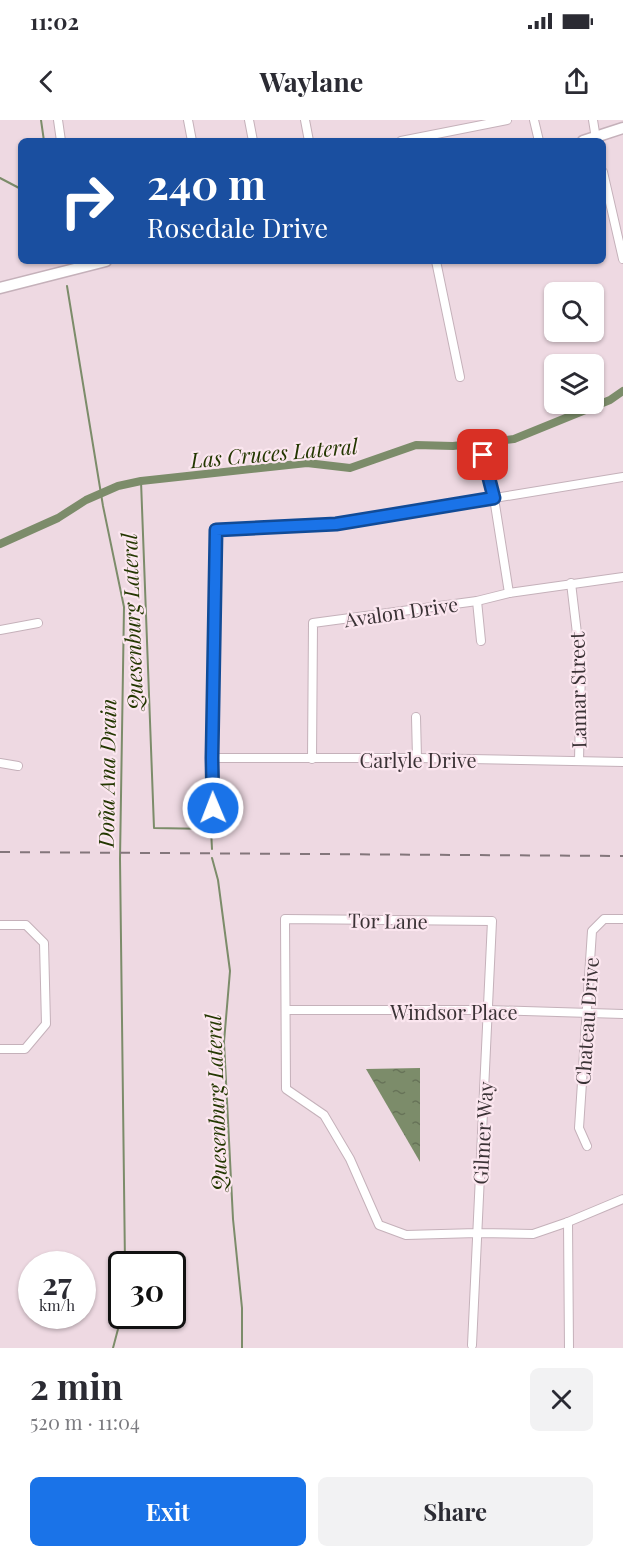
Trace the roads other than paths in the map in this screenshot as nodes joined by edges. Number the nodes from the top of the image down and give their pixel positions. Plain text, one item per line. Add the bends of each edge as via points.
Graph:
1 (58, 120) edge
2 (188, 120) edge
3 (249, 120) edge
4 (305, 120) edge
5 (507, 120) edge
6 (534, 120) edge
7 (593, 120) edge
8 (623, 128) edge
9 (61, 138) edge
10 (191, 138) edge
11 (252, 138) edge
12 (308, 138) edge
13 (416, 138) edge
14 (537, 138) edge
15 (596, 138) edge
16 (600, 138) edge
17 (606, 185) edge
18 (623, 259) edge
19 (82, 264) edge
20 (437, 264) edge
21 (0, 288) edge
22 (460, 377) dead end
23 (483, 455) dead end
24 (623, 477) edge
25 (494, 498) junction
26 (623, 577) edge
27 (571, 583) junction
28 (509, 593) junction
29 (477, 601) junction
30 (38, 623) dead end
31 (0, 630) edge
32 (481, 640) dead end
33 (416, 717) dead end
34 (212, 758) junction
35 (417, 758) junction
36 (312, 759) junction
37 (579, 761) junction
38 (623, 762) edge
39 (0, 763) edge
40 (18, 766) dead end
41 (213, 808) dead end
42 (623, 919) edge
43 (492, 921) joint
44 (0, 925) edge
45 (286, 1010) junction
46 (488, 1011) junction
47 (586, 1013) junction
48 (623, 1014) edge
49 (0, 1049) edge
50 (587, 1146) dead end
51 (623, 1199) edge
52 (568, 1222) junction
53 (477, 1233) junction
54 (472, 1345) dead end
55 (568, 1348) edge

1 - 9 street
2 - 10 street
3 - 11 street
4 - 12 street
5 - 13 street
6 - 14 street
7 - 15 street
8 - 16 street
17 - 18 street
19 - 21 street
20 - 22 street
23 - 25 street
24 - 25 street
25 - 28 street
25 - 34 street via 336,524 216,530
26 - 27 street, Avalon Drive
27 - 28 street, Avalon Drive
27 - 37 street, Lamar Street via 581,667
28 - 29 street, Avalon Drive
29 - 32 street
29 - 36 street, Avalon Drive via 313,623
30 - 31 street
33 - 35 street
34 - 36 street, Carlyle Drive
34 - 41 street
35 - 36 street, Carlyle Drive
35 - 37 street, Carlyle Drive
37 - 38 street, Carlyle Drive
39 - 40 street
42 - 47 street, Chateau Drive via 604,919 592,931
43 - 45 street, Tor Lane via 285,919
43 - 46 street, Gilmer Way
44 - 49 street via 26,926 44,943 46,1024 25,1049
45 - 46 street, Windsor Place
45 - 53 street via 286,1089 324,1115 350,1159 379,1225 406,1235
46 - 47 street, Windsor Place
46 - 53 street, Gilmer Way
47 - 48 street, Windsor Place
47 - 50 street, Chateau Drive via 579,1128
51 - 52 street
52 - 53 street via 533,1234
52 - 55 street
53 - 54 street, Gilmer Way

